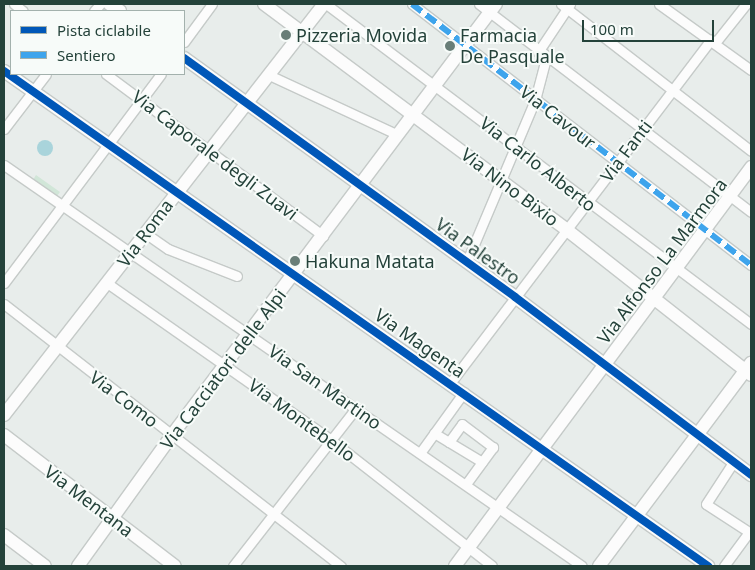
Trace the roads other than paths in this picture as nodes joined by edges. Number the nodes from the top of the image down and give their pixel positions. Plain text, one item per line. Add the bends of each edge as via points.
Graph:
1 (212, 4) edge
2 (264, 4) edge
3 (325, 4) edge
4 (412, 4) edge
5 (479, 4) edge
6 (659, 4) edge
7 (746, 4) edge
8 (566, 5) edge
9 (493, 8) edge
10 (302, 32) junction
11 (185, 41) edge
12 (713, 42) junction
13 (466, 45) junction
14 (538, 52) junction
15 (546, 58) junction
16 (185, 59) edge
17 (751, 70) edge
18 (11, 75) edge
19 (45, 75) edge
20 (107, 75) edge
21 (160, 75) edge
22 (269, 75) junction
23 (435, 85) junction
24 (32, 88) junction
25 (672, 89) junction
26 (142, 100) junction
27 (535, 100) junction
28 (247, 103) junction
29 (414, 115) junction
30 (4, 129) edge
31 (643, 130) junction
32 (398, 135) junction
33 (111, 144) junction
34 (515, 146) junction
35 (209, 151) junction
36 (751, 151) edge
37 (617, 162) junction
38 (4, 165) edge
39 (751, 167) edge
40 (502, 182) junction
41 (361, 185) junction
42 (176, 192) junction
43 (730, 196) junction
44 (587, 202) junction
45 (63, 209) junction
46 (751, 212) edge
47 (705, 228) junction
48 (566, 230) junction
49 (145, 233) junction
50 (323, 236) junction
51 (130, 252) junction
52 (467, 261) junction
53 (751, 265) edge
54 (676, 268) junction
55 (295, 274) junction
56 (237, 276) dead end
57 (4, 283) edge
58 (107, 283) junction
59 (515, 297) junction
60 (654, 298) junction
61 (4, 304) edge
62 (751, 324) edge
63 (248, 334) junction
64 (56, 347) junction
65 (225, 364) junction
66 (605, 364) junction
67 (749, 370) edge
68 (451, 382) junction
69 (464, 392) junction
70 (356, 408) junction
71 (4, 416) edge
72 (434, 434) junction
73 (698, 434) junction
74 (4, 435) edge
75 (172, 435) junction
76 (331, 440) junction
77 (449, 442) junction
78 (543, 448) junction
79 (420, 453) junction
80 (734, 461) junction
81 (482, 462) junction
82 (751, 475) edge
83 (466, 484) junction
84 (500, 508) junction
85 (274, 514) junction
86 (637, 515) junction
87 (113, 519) junction
88 (4, 535) edge
89 (469, 547) junction
90 (45, 566) edge
91 (78, 566) edge
92 (175, 566) edge
93 (233, 566) edge
94 (341, 566) edge
95 (455, 566) edge
96 (492, 566) edge
97 (582, 566) edge
98 (599, 566) edge
99 (708, 566) edge
100 (724, 566) edge

1 - 11 street
2 - 10 street, Via Nino Bixio
3 - 10 street, Via Roma
3 - 23 street, Via Carlo Alberto
4 - 13 street, Via Cavour
5 - 9 street
6 - 12 street
7 - 12 street, Via Fanti
8 - 14 street
8 - 25 street
9 - 13 street, Via Cacciatori delle Alpi
9 - 14 street
10 - 22 street, Via Roma
10 - 29 street, Via Nino Bixio
12 - 17 street
12 - 25 street, Via Fanti
13 - 23 street, Via Cacciatori delle Alpi
13 - 27 street, Via Cavour
14 - 15 street
15 - 27 street
15 - 31 street
16 - 28 street, Via Palestro
18 - 24 street
19 - 24 street
20 - 26 street, Via Caporale degli Zuavi
21 - 26 street
22 - 28 street, Via Roma
22 - 32 street
23 - 29 street, Via Cacciatori delle Alpi
23 - 34 street, Via Carlo Alberto
24 - 30 street
24 - 33 street, Via Magenta
25 - 31 street, Via Fanti
25 - 36 street
26 - 33 street
26 - 35 street, Via Caporale degli Zuavi
27 - 34 street
27 - 37 street, Via Cavour
28 - 35 street, Via Roma
28 - 41 street, Via Palestro
29 - 32 street, Via Cacciatori delle Alpi
29 - 40 street, Via Nino Bixio
31 - 37 street, Via Fanti
31 - 43 street
32 - 41 street, Via Cacciatori delle Alpi
33 - 42 street, Via Magenta
33 - 45 street
34 - 40 street
34 - 44 street, Via Carlo Alberto
35 - 42 street, Via Roma
35 - 50 street, Via Caporale degli Zuavi
37 - 44 street, Via Fanti
37 - 47 street, Via Cavour
38 - 45 street, Via San Martino
39 - 43 street, Via Alfonso La Marmora
40 - 48 street, Via Nino Bixio
40 - 52 street
41 - 50 street, Via Cacciatori delle Alpi
41 - 52 street, Via Palestro
42 - 49 street, Via Roma
42 - 55 street, Via Magenta
43 - 46 street
43 - 47 street, Via Alfonso La Marmora
44 - 48 street, Via Fanti
44 - 54 street, Via Carlo Alberto
45 - 51 street, Via San Martino
45 - 57 street
47 - 53 street, Via Cavour
47 - 54 street, Via Alfonso La Marmora
48 - 59 street, Via Fanti
48 - 60 street, Via Nino Bixio
49 - 51 street, Via Roma
49 - 56 street via 168,249
50 - 55 street, Via Cacciatori delle Alpi
51 - 58 street, Via Roma
51 - 63 street, Via San Martino
52 - 59 street, Via Palestro
54 - 60 street, Via Alfonso La Marmora
54 - 62 street, Via Carlo Alberto
55 - 63 street, Via Cacciatori delle Alpi
55 - 68 street, Via Magenta
58 - 64 street, Via Roma
58 - 65 street, Via Montebello
59 - 66 street, Via Palestro
59 - 68 street, Via Fanti
60 - 66 street, Via Alfonso La Marmora
60 - 67 street, Via Nino Bixio
61 - 64 street, Via Como
63 - 65 street, Via Cacciatori delle Alpi
63 - 70 street, Via San Martino
64 - 71 street, Via Roma
64 - 75 street, Via Como
65 - 75 street, Via Cacciatori delle Alpi
65 - 76 street, Via Montebello
66 - 73 street, Via Palestro
66 - 78 street, Via Alfonso La Marmora
67 - 73 street
68 - 69 street, Via Magenta
69 - 72 street
69 - 78 street, Via Magenta
70 - 76 street
70 - 79 street, Via San Martino
72 - 77 street
72 - 79 street
73 - 80 street, Via Palestro
73 - 86 street
74 - 87 street, Via Mentana
75 - 85 street, Via Como
75 - 87 street, Via Cacciatori delle Alpi
76 - 85 street
76 - 89 street, Via Montebello
77 - 81 street
77 - 81 street via 462,424 493,446
78 - 84 street, Via Alfonso La Marmora
78 - 86 street, Via Magenta
79 - 83 street, Via San Martino
80 - 82 street, Via Palestro
80 - 100 street via 706,504 749,532
81 - 83 street
83 - 84 street, Via San Martino
84 - 89 street, Via Alfonso La Marmora
84 - 97 street, Via San Martino
85 - 93 street
85 - 94 street, Via Como
86 - 98 street
86 - 99 street, Via Magenta
87 - 91 street, Via Cacciatori delle Alpi
87 - 92 street, Via Mentana
88 - 90 street
89 - 95 street, Via Alfonso La Marmora
89 - 96 street, Via Montebello

